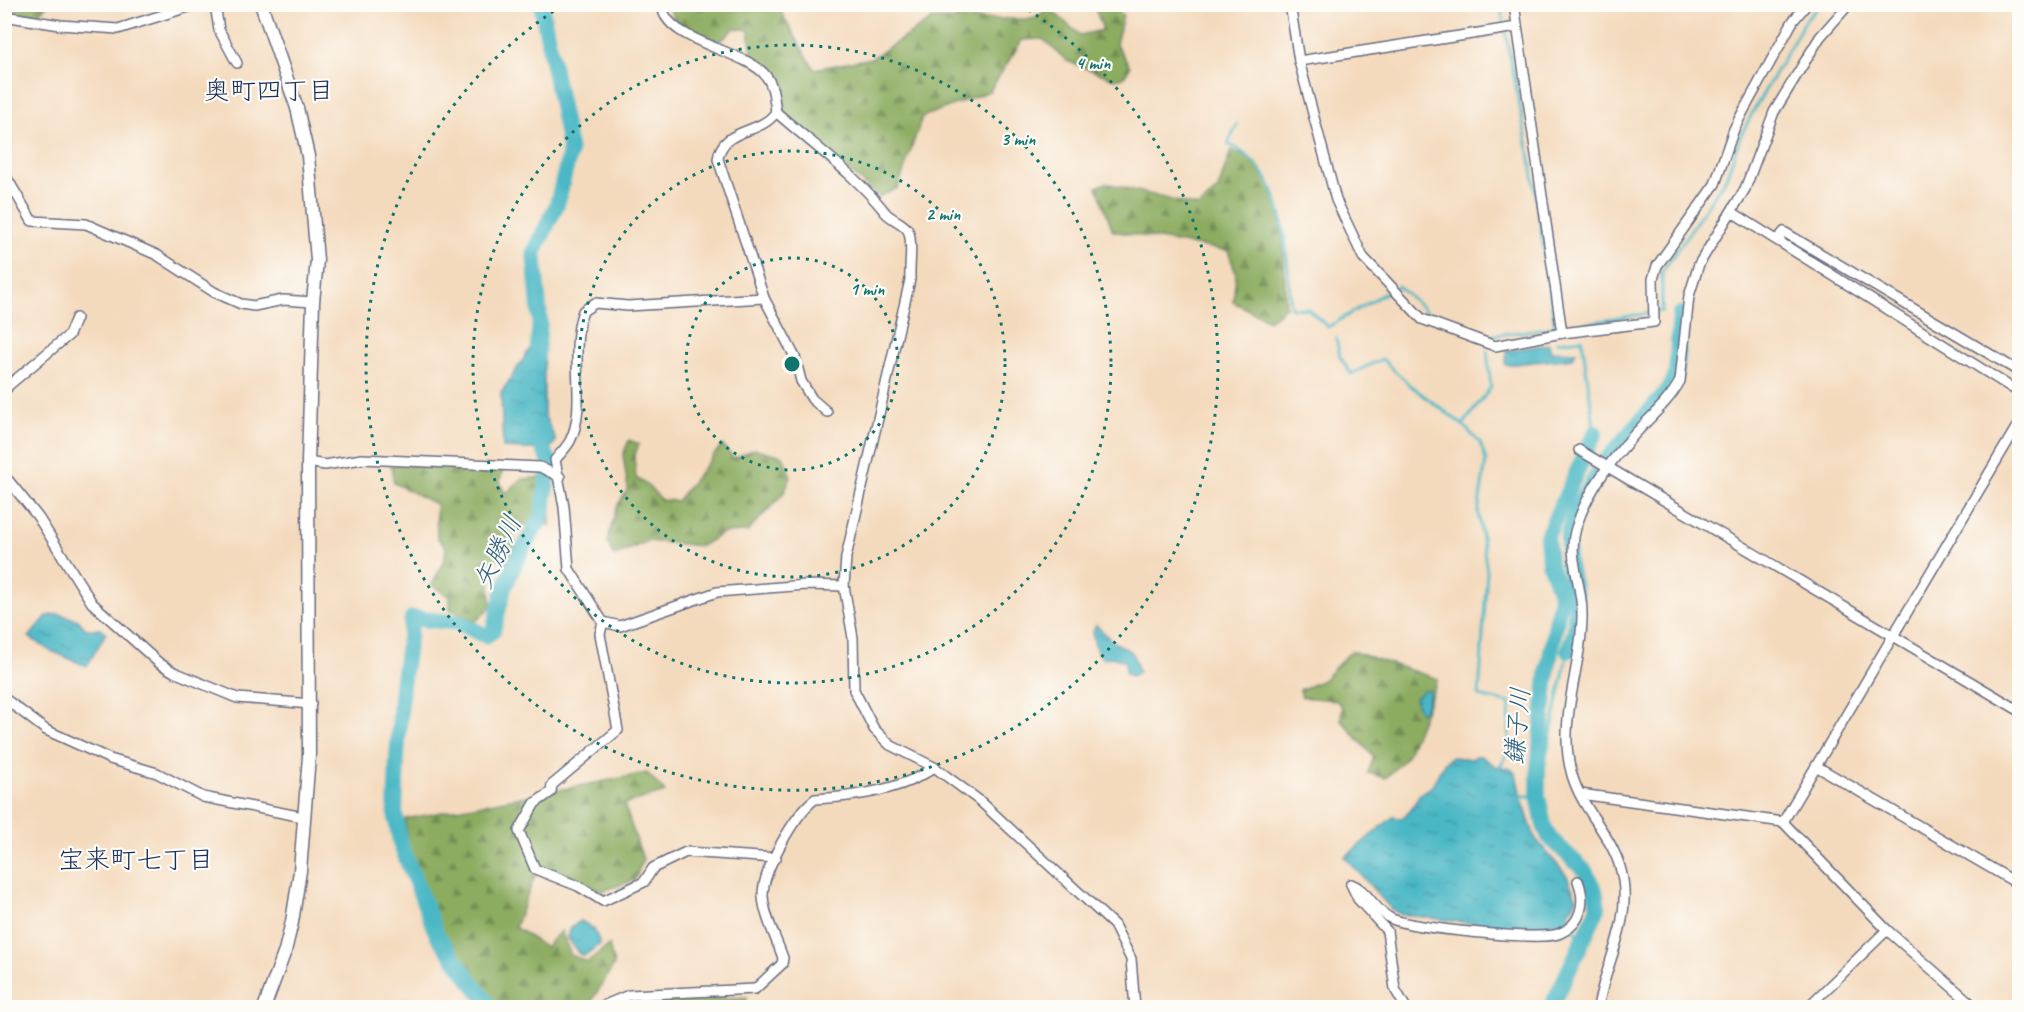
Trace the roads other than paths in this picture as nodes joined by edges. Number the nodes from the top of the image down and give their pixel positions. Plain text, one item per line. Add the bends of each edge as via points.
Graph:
1 (198, 4) edge
2 (215, 4) edge
3 (261, 4) edge
4 (662, 4) edge
5 (1290, 4) edge
6 (1514, 4) edge
7 (1808, 4) edge
8 (1849, 4) edge
9 (4, 16) edge
10 (1517, 27) junction
11 (1299, 61) junction
12 (237, 63) dead end
13 (776, 112) junction
14 (4, 173) edge
15 (1732, 212) junction
16 (1778, 239) junction
17 (764, 298) junction
18 (313, 302) junction
19 (76, 318) dead end
20 (1562, 333) junction
21 (2019, 372) edge
22 (4, 392) edge
23 (2019, 393) edge
24 (827, 412) dead end
25 (2019, 421) edge
26 (1579, 450) dead end
27 (308, 462) junction
28 (1607, 469) junction
29 (4, 475) edge
30 (560, 477) junction
31 (844, 586) junction
32 (603, 622) junction
33 (1893, 637) junction
34 (4, 698) edge
35 (311, 704) junction
36 (2019, 711) edge
37 (1816, 766) junction
38 (934, 768) junction
39 (1580, 794) junction
40 (303, 817) junction
41 (1783, 822) junction
42 (776, 858) junction
43 (1578, 881) dead end
44 (2019, 885) edge
45 (1887, 930) junction
46 (264, 1008) edge
47 (598, 1008) edge
48 (1135, 1008) edge
49 (1406, 1008) edge
50 (1598, 1008) edge
51 (1807, 1008) edge
52 (1976, 1008) edge

1 - 9 street via 118,29
2 - 12 street via 219,30
3 - 18 street via 297,108 308,156 316,222
4 - 13 street via 663,15 670,23 764,73 773,91
5 - 11 street
6 - 10 street
7 - 20 street via 1793,21 1744,108 1715,184 1657,266 1653,279 1654,322
8 - 15 street via 1820,37 1774,111 1756,165
10 - 11 street
10 - 20 street
11 - 20 street via 1335,200 1363,257 1397,294 1432,325 1495,346
13 - 17 street via 758,128 729,138 719,150 718,159
13 - 31 street via 879,202 885,213 906,227 909,234 910,280 849,541
14 - 18 street via 32,221 86,224 157,255 214,292 241,304
15 - 16 street
15 - 28 street via 1710,244 1695,278 1685,323 1680,381
16 - 21 street via 1784,232
16 - 23 street
17 - 24 street via 795,357 801,381 812,399
17 - 30 street via 588,306 580,318 576,418 570,440 555,460
18 - 27 street
19 - 22 street via 69,335
25 - 33 street
26 - 28 street
27 - 30 street via 325,465 363,459 540,466
27 - 35 street
28 - 33 street
28 - 39 street via 1588,499 1573,539 1582,616 1567,742 1568,763
29 - 35 street via 38,517 92,603 159,663 237,698
30 - 32 street via 569,569
31 - 32 street via 726,590 620,627
31 - 38 street via 853,638 854,690 864,711 890,745
32 - 42 street via 600,634 618,730 552,785 551,792 535,803 522,824 519,835 535,869 603,901 644,882 653,868 686,852
33 - 36 street
33 - 37 street
34 - 40 street via 46,730 110,759 157,773 203,797
35 - 40 street
37 - 41 street
37 - 44 street
38 - 42 street via 922,777 891,787 846,798 815,800 797,816
38 - 48 street via 980,801 1114,925 1131,959
39 - 41 street
39 - 50 street via 1610,841 1623,880 1620,937
40 - 46 street via 292,922
41 - 45 street
42 - 47 street via 763,896 783,958 772,975 755,989 629,995
43 - 49 street via 1583,908 1562,932 1548,935 1482,933 1394,920 1351,884 1358,899 1387,931 1395,989
45 - 51 street
45 - 52 street

